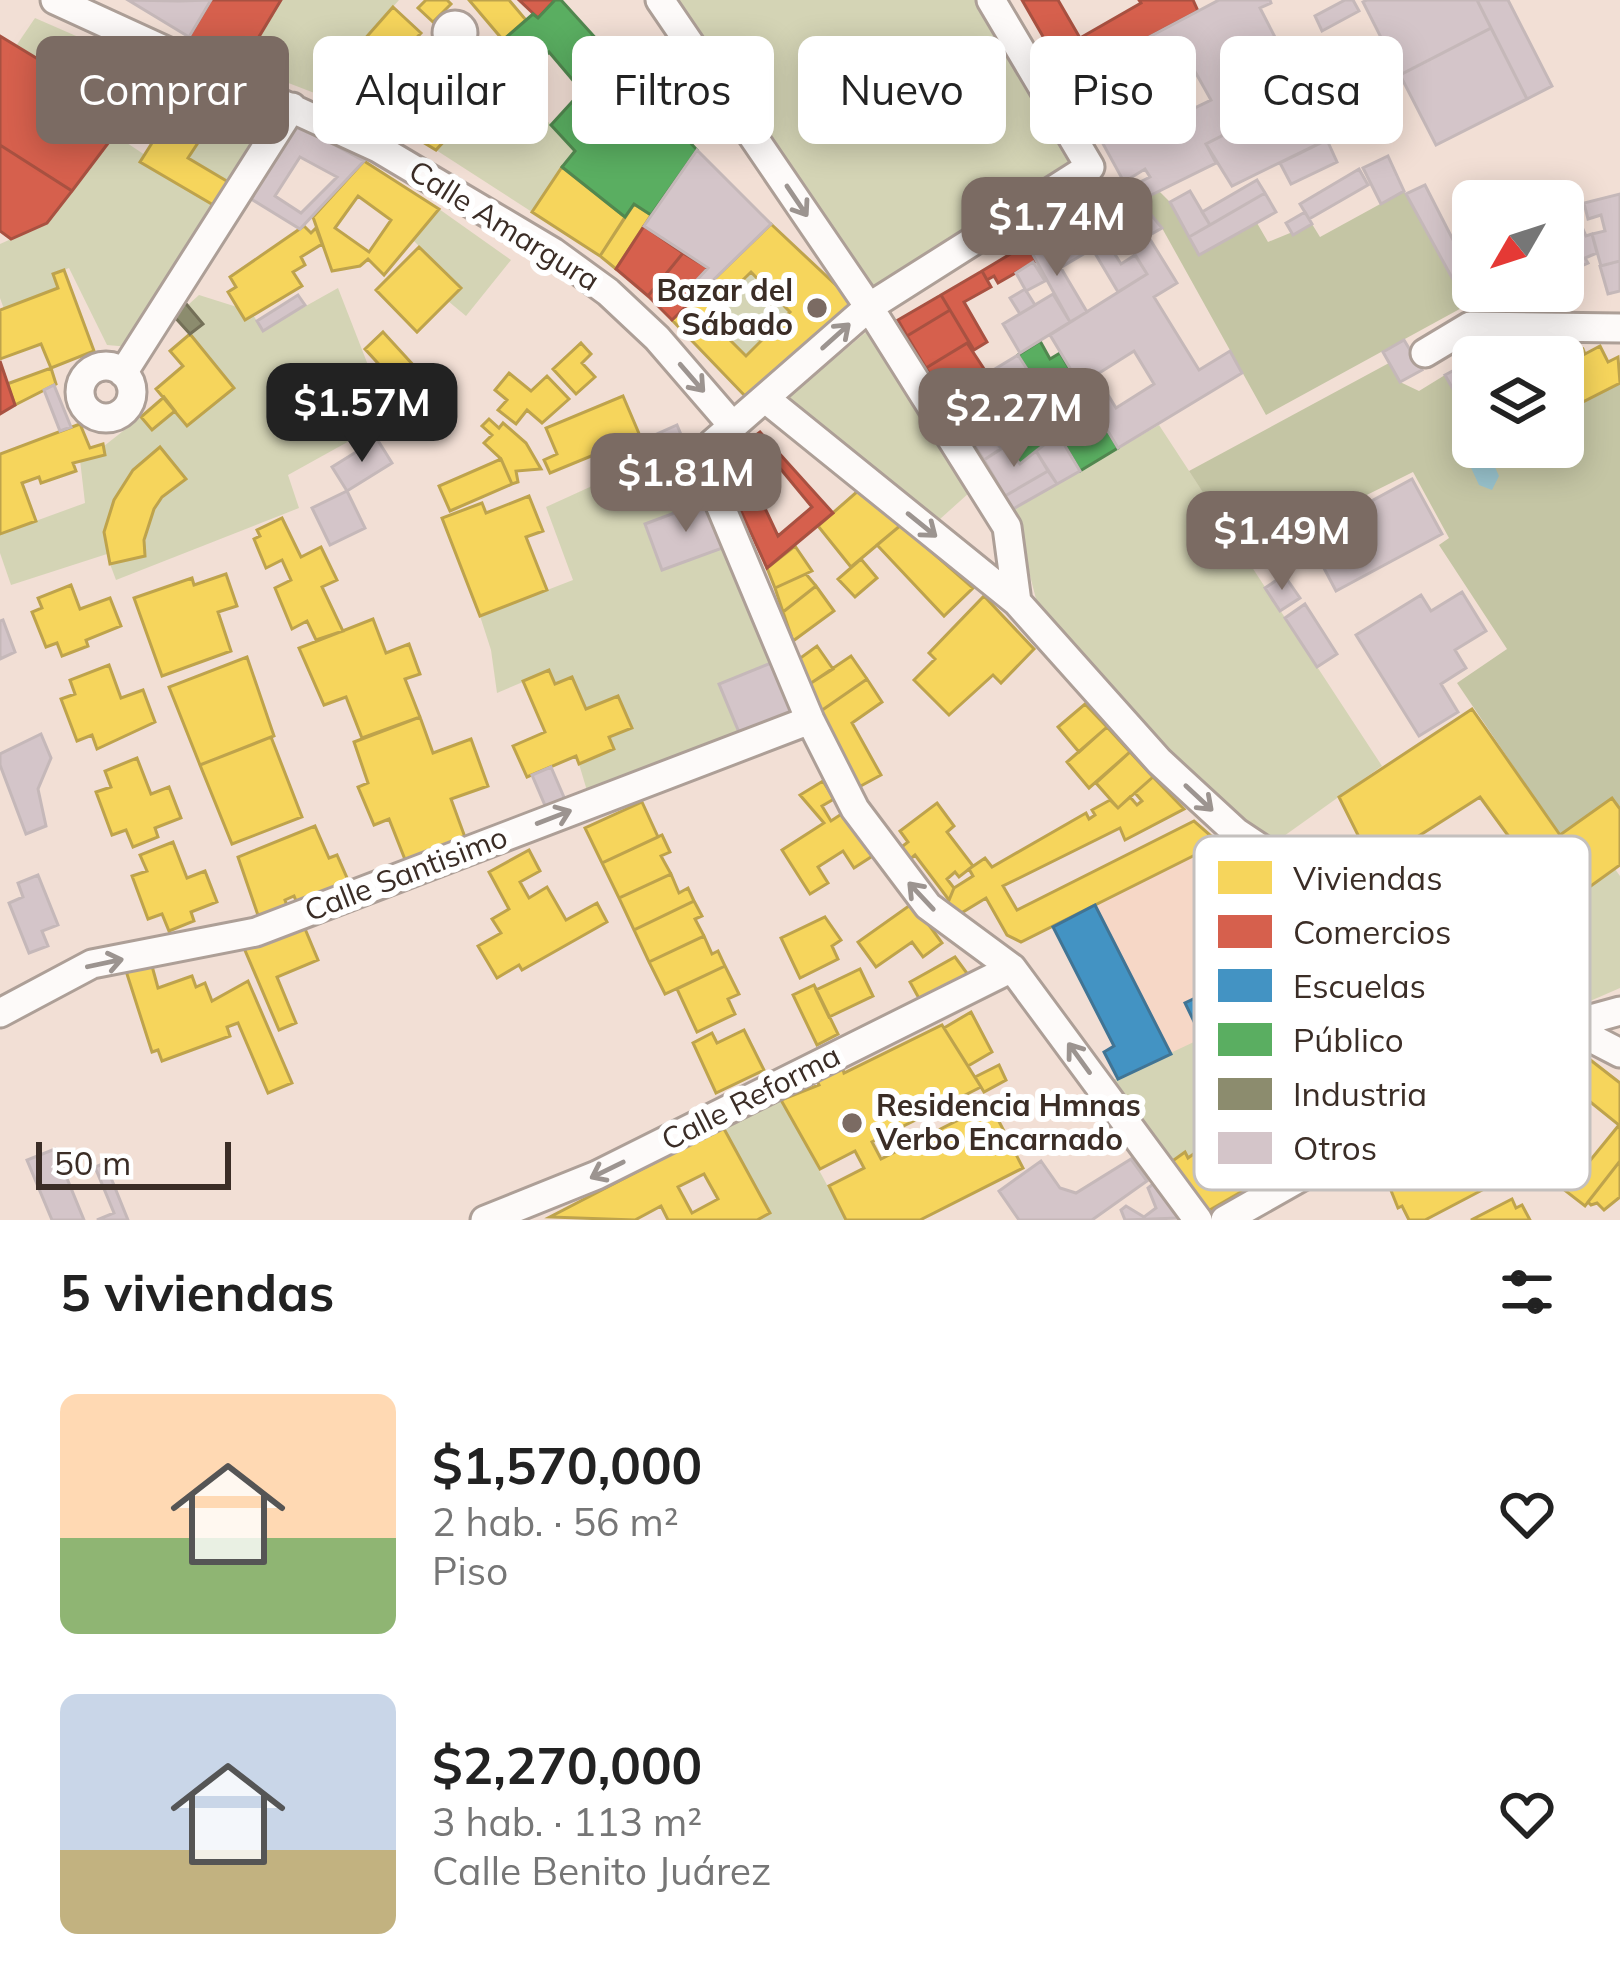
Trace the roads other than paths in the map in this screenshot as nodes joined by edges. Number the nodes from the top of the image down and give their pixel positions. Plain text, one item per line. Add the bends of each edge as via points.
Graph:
1 (55, 0) edge
2 (660, 0) edge
3 (991, 0) edge
4 (292, 107) junction
5 (869, 307) junction
6 (1617, 333) edge
7 (1425, 352) dead end
8 (131, 363) dead end
9 (766, 399) junction
10 (733, 426) junction
11 (1017, 602) junction
12 (810, 720) junction
13 (1242, 836) edge
14 (1012, 968) junction
15 (0, 1012) edge
16 (1620, 1012) edge
17 (1590, 1020) edge
18 (1590, 1037) edge
19 (1620, 1053) edge
20 (1279, 1190) edge
21 (485, 1220) edge
22 (1198, 1220) edge
23 (1226, 1220) edge

1 - 4 street, Calle Amargura
2 -> 5 street
3 - 5 street via 1090,167
4 - 8 street
4 -> 10 street, Calle Amargura via 394,156 553,252 657,338
9 -> 5 street
5 - 11 street via 1007,527
6 - 7 street via 1470,326
9 - 10 street
9 -> 11 street
10 - 12 street via 707,451 705,469
11 -> 13 street via 1159,761
14 -> 12 street via 915,892 855,809
15 -> 12 street, Calle Santisimo via 92,964 256,932
14 -> 21 street, Calle Reforma via 597,1175
22 -> 14 street
16 - 17 street
18 - 19 street
20 - 23 street

